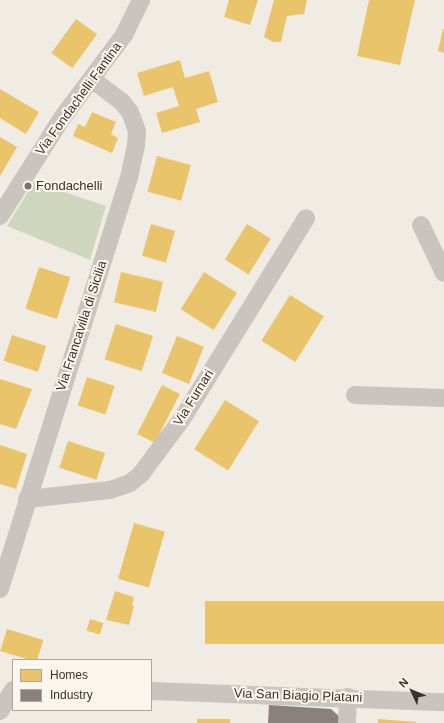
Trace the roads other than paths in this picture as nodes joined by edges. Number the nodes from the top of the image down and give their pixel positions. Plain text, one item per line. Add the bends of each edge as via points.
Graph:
1 (141, 0) edge
2 (92, 79) junction
3 (0, 216) edge
4 (306, 218) dead end
5 (420, 225) dead end
6 (444, 273) edge
7 (356, 395) dead end
8 (444, 398) edge
9 (27, 499) junction
10 (0, 589) edge
11 (0, 685) edge
12 (12, 686) edge
13 (152, 691) edge
14 (12, 692) edge
15 (348, 697) junction
16 (444, 702) edge
17 (0, 711) edge
18 (347, 723) edge

1 - 2 street, Via Fondachelli Fantina via 124,35
2 - 3 street, Via Fondachelli Fantina via 56,126
2 - 9 street, Via Francavilla di Sicilia via 122,102 130,112 137,131 136,145 129,178
4 - 9 street, Via Furnari via 182,419 141,474 124,486 110,490
5 - 6 street
7 - 8 street
9 - 10 street, Via Francavilla di Sicilia
11 - 12 street
13 - 15 street, Via San Biagio Platani
14 - 17 street
15 - 16 street, Via San Biagio Platani
15 - 18 street

